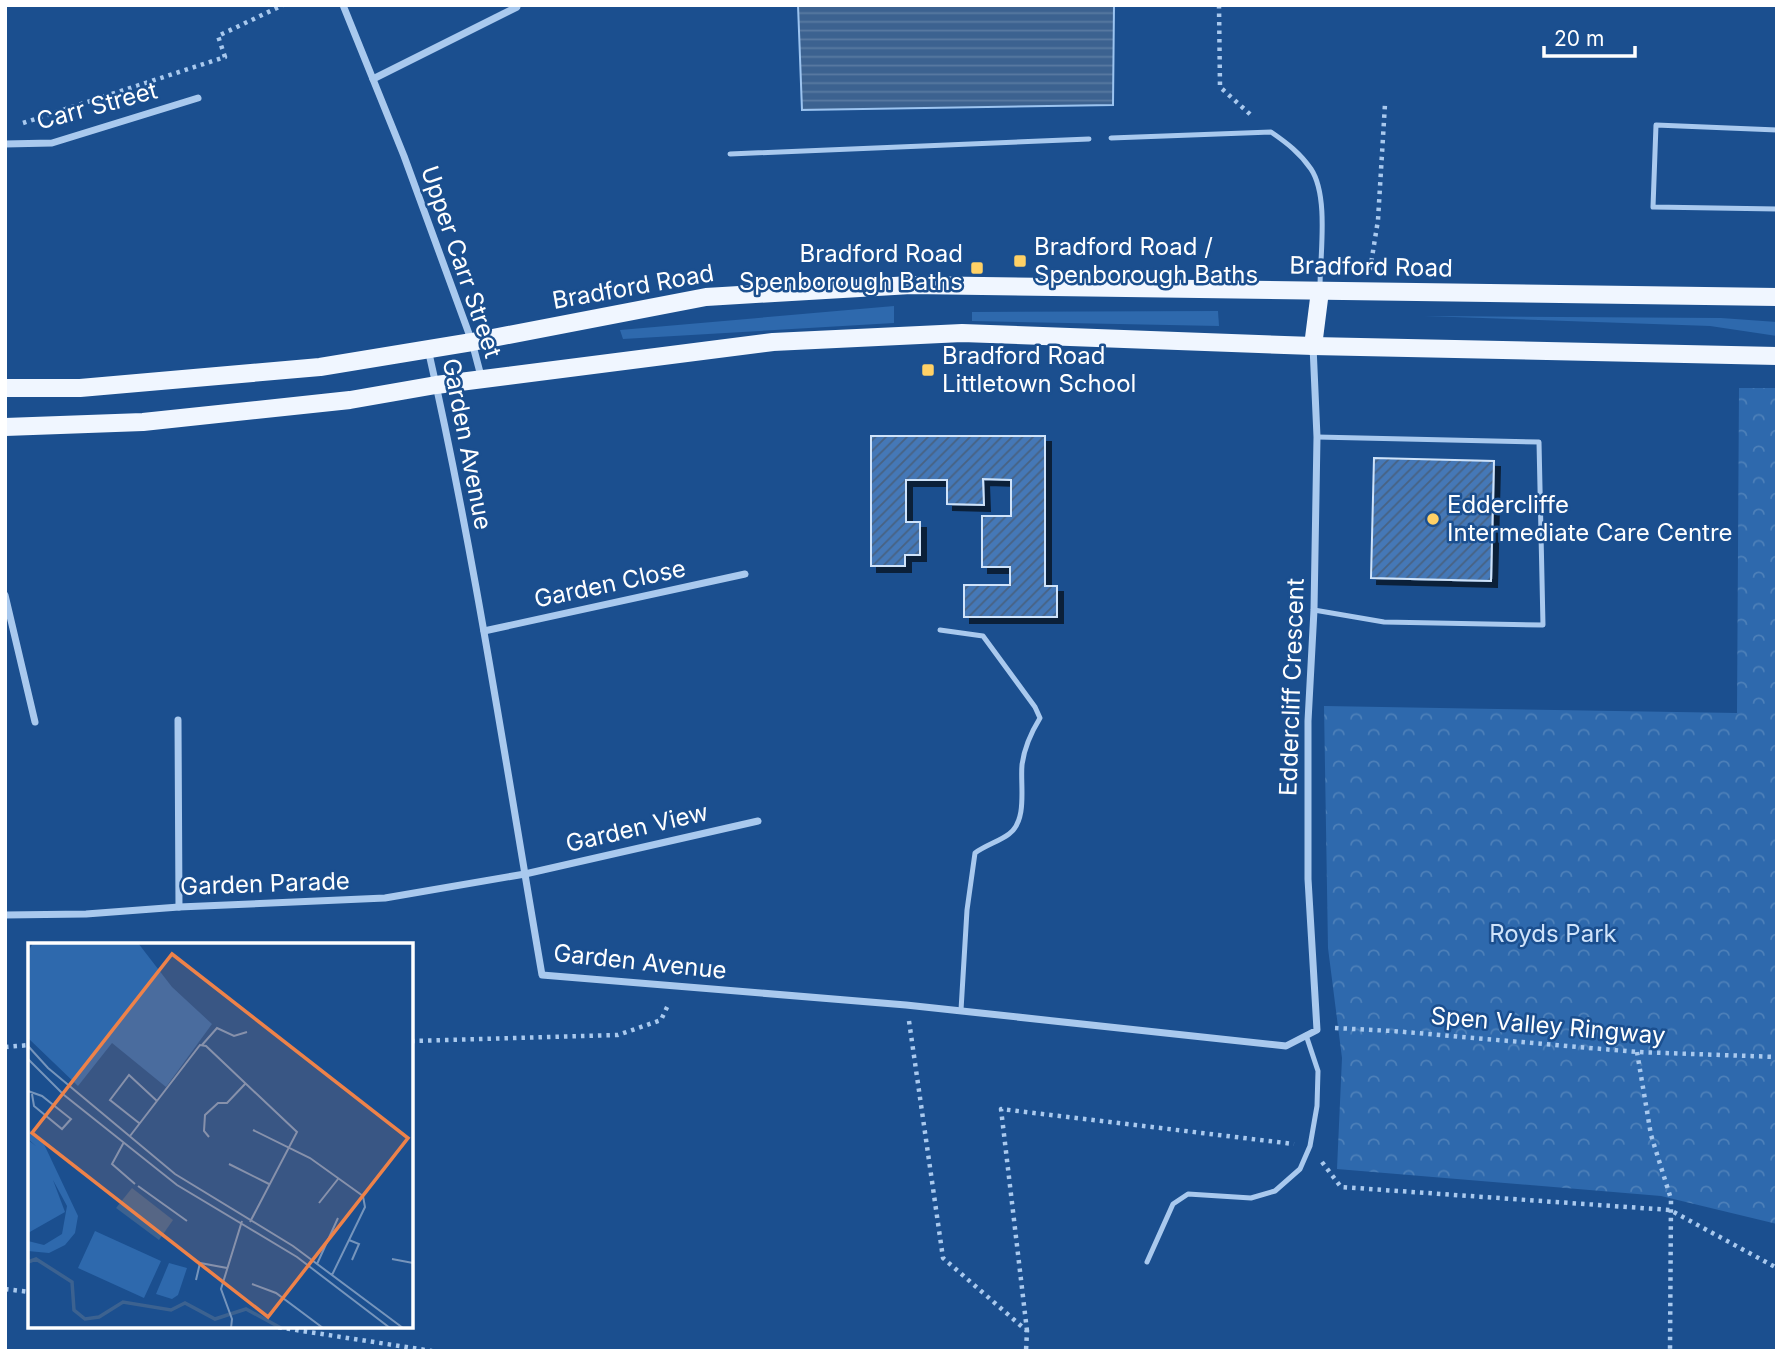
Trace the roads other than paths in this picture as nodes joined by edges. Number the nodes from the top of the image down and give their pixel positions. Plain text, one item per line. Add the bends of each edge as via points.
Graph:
1 (343, 5) edge
2 (517, 5) edge
3 (373, 79) junction
4 (198, 98) dead end
5 (1777, 130) edge
6 (1111, 138) dead end
7 (1089, 139) dead end
8 (5, 144) edge
9 (730, 154) dead end
10 (1777, 209) edge
11 (1320, 291) junction
12 (1777, 298) edge
13 (472, 342) junction
14 (1313, 346) junction
15 (428, 349) junction
16 (1777, 356) edge
17 (482, 380) junction
18 (436, 385) junction
19 (5, 388) edge
20 (5, 427) edge
21 (1317, 437) junction
22 (744, 574) dead end
23 (5, 595) edge
24 (1314, 610) junction
25 (940, 630) dead end
26 (484, 631) junction
27 (178, 720) dead end
28 (35, 722) dead end
29 (758, 821) dead end
30 (524, 874) junction
31 (180, 907) junction
32 (5, 915) edge
33 (961, 1010) junction
34 (1317, 1030) joint
35 (1306, 1035) junction
36 (1147, 1262) dead end

1 - 3 street, Upper Carr Street
2 - 3 street
3 - 13 street, Upper Carr Street
4 - 8 street, Carr Street via 52,143
5 - 10 lane via 1656,125 1653,207
6 - 11 lane via 1271,132 1293,147 1312,171 1320,196
7 - 9 lane
11 - 12 main road, Bradford Road
11 - 13 main road, Bradford Road via 911,285 720,296
11 - 14 main road
13 - 15 main road, Bradford Road
13 - 17 street, Upper Carr Street
14 - 16 main road
14 - 17 main road via 962,333 773,342
14 - 21 street, Eddercliff Crescent
15 - 18 street, Garden Avenue
15 - 19 main road, Bradford Road via 306,369 80,388
17 - 18 main road
18 - 20 main road via 350,400 143,422
18 - 26 street, Garden Avenue
21 - 24 street, Eddercliff Crescent
21 - 24 lane via 1539,442 1543,625 1384,622
22 - 26 street, Garden Close
23 - 28 street
24 - 34 street, Eddercliff Crescent via 1308,720 1308,879
25 - 33 lane via 983,636 1040,718 1023,762 1019,821 1010,834 975,853
26 - 30 street, Garden Avenue
27 - 31 street
29 - 30 street, Garden View
30 - 31 street, Garden Parade via 385,898
30 - 33 street, Garden Avenue via 542,975
31 - 32 street, Garden Parade
33 - 35 street, Garden Avenue via 1286,1046
34 - 35 street, Garden Avenue
35 - 36 lane via 1318,1071 1317,1106 1310,1146 1300,1169 1275,1191 1251,1198 1188,1194 1174,1204

